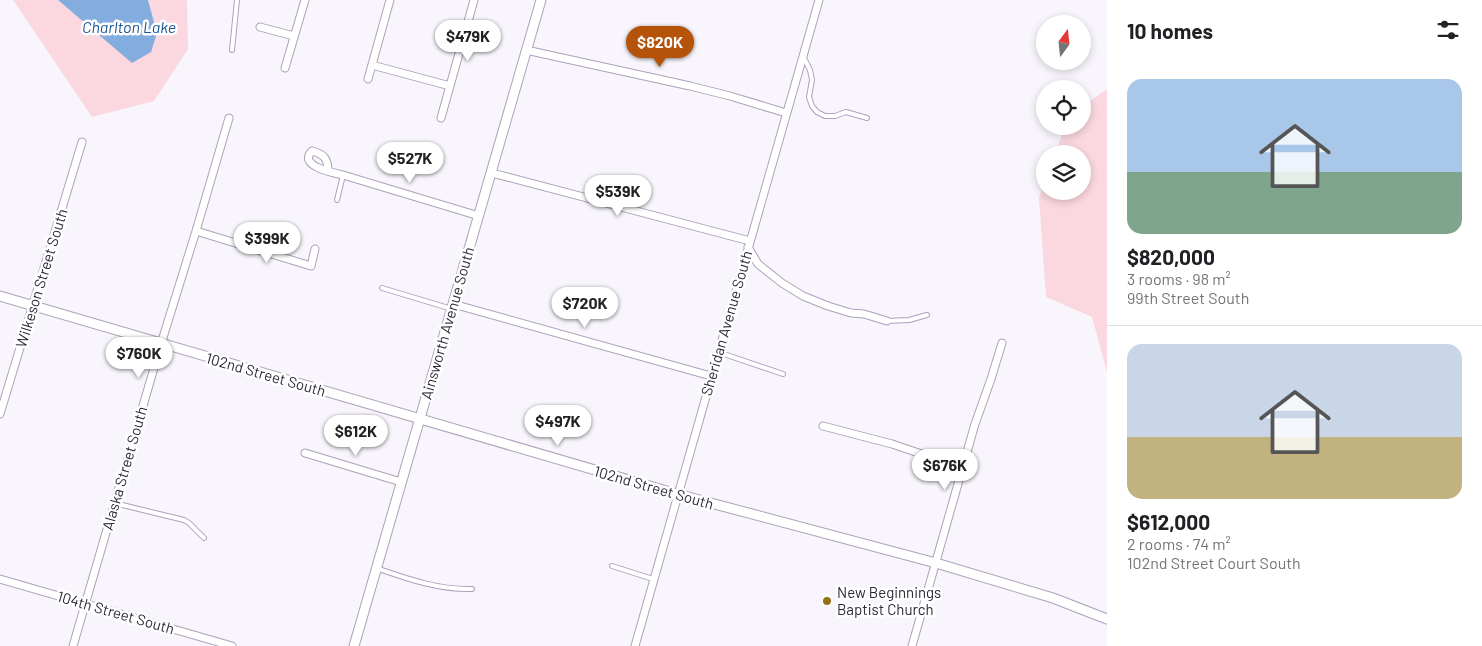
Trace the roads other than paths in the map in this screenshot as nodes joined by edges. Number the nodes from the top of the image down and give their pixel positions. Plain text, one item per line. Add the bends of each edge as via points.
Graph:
1 (237, 0) edge
2 (304, 0) edge
3 (390, 0) edge
4 (474, 0) edge
5 (540, 0) edge
6 (819, 0) edge
7 (260, 27) dead end
8 (294, 36) junction
9 (232, 50) dead end
10 (526, 50) junction
11 (803, 56) junction
12 (372, 64) junction
13 (286, 68) dead end
14 (368, 79) dead end
15 (450, 86) junction
16 (786, 113) junction
17 (229, 118) dead end
18 (441, 118) dead end
19 (867, 118) dead end
20 (82, 142) dead end
21 (328, 171) dead end
22 (492, 173) junction
23 (343, 175) junction
24 (337, 200) dead end
25 (479, 216) junction
26 (196, 231) junction
27 (749, 244) junction
28 (315, 249) dead end
29 (382, 288) dead end
30 (0, 296) edge
31 (32, 306) junction
32 (452, 306) junction
33 (927, 315) dead end
34 (888, 321) joint
35 (1002, 343) dead end
36 (161, 344) junction
37 (718, 352) junction
38 (783, 374) dead end
39 (711, 376) junction
40 (0, 414) edge
41 (419, 419) junction
42 (824, 426) dead end
43 (305, 453) dead end
44 (963, 468) junction
45 (401, 482) junction
46 (677, 494) junction
47 (114, 502) junction
48 (204, 538) dead end
49 (936, 563) junction
50 (612, 566) dead end
51 (376, 568) junction
52 (0, 579) edge
53 (653, 579) junction
54 (472, 589) dead end
55 (85, 604) junction
56 (1107, 619) edge
57 (72, 646) edge
58 (232, 646) edge
59 (354, 646) edge
60 (635, 646) edge
61 (912, 646) edge

1 - 9 lane
2 - 8 street
3 - 12 street
4 - 15 street
5 - 10 street, Ainsworth Avenue South
6 - 11 street, Sheridan Avenue South
7 - 8 street
8 - 13 street
10 - 16 street via 690,86
10 - 22 street, Ainsworth Avenue South
11 - 16 street, Sheridan Avenue South
11 - 19 lane via 812,80 809,97 818,112 825,116 846,112
12 - 14 street
12 - 15 street
15 - 18 street
16 - 27 street, Sheridan Avenue South
17 - 26 street, Alaska Street South
20 - 31 street, Wilkeson Street South
21 - 23 street
22 - 25 street, Ainsworth Avenue South
22 - 27 street
23 - 24 lane
23 - 25 street
25 - 32 street, Ainsworth Avenue South
26 - 28 street via 311,266
26 - 36 street, Alaska Street South
27 - 34 street via 758,264 803,296 850,313
27 - 37 street, Sheridan Avenue South
29 - 32 lane
30 - 31 street, 102nd Street South
31 - 36 street, 102nd Street South
31 - 40 street, Wilkeson Street South
32 - 39 street
32 - 41 street, Ainsworth Avenue South
33 - 34 lane
35 - 44 street
36 - 41 street, 102nd Street South
36 - 47 street, Alaska Street South
37 - 38 lane
37 - 39 street, Sheridan Avenue South
39 - 46 street, Sheridan Avenue South
41 - 45 street, Ainsworth Avenue South
41 - 46 street, 102nd Street South
42 - 44 street
43 - 45 street
44 - 49 street
45 - 51 street, Ainsworth Avenue South
46 - 49 street, 102nd Street South
46 - 53 street, Sheridan Avenue South
47 - 48 lane via 184,520
47 - 55 street, Alaska Street South
49 - 56 street, 102nd Street South via 1052,598
49 - 61 street
50 - 53 lane
51 - 54 lane via 415,582 455,590
51 - 59 street, Ainsworth Avenue South
52 - 55 street, 104th Street South
53 - 60 street, Sheridan Avenue South
55 - 57 street, Alaska Street South
55 - 58 street, 104th Street South

